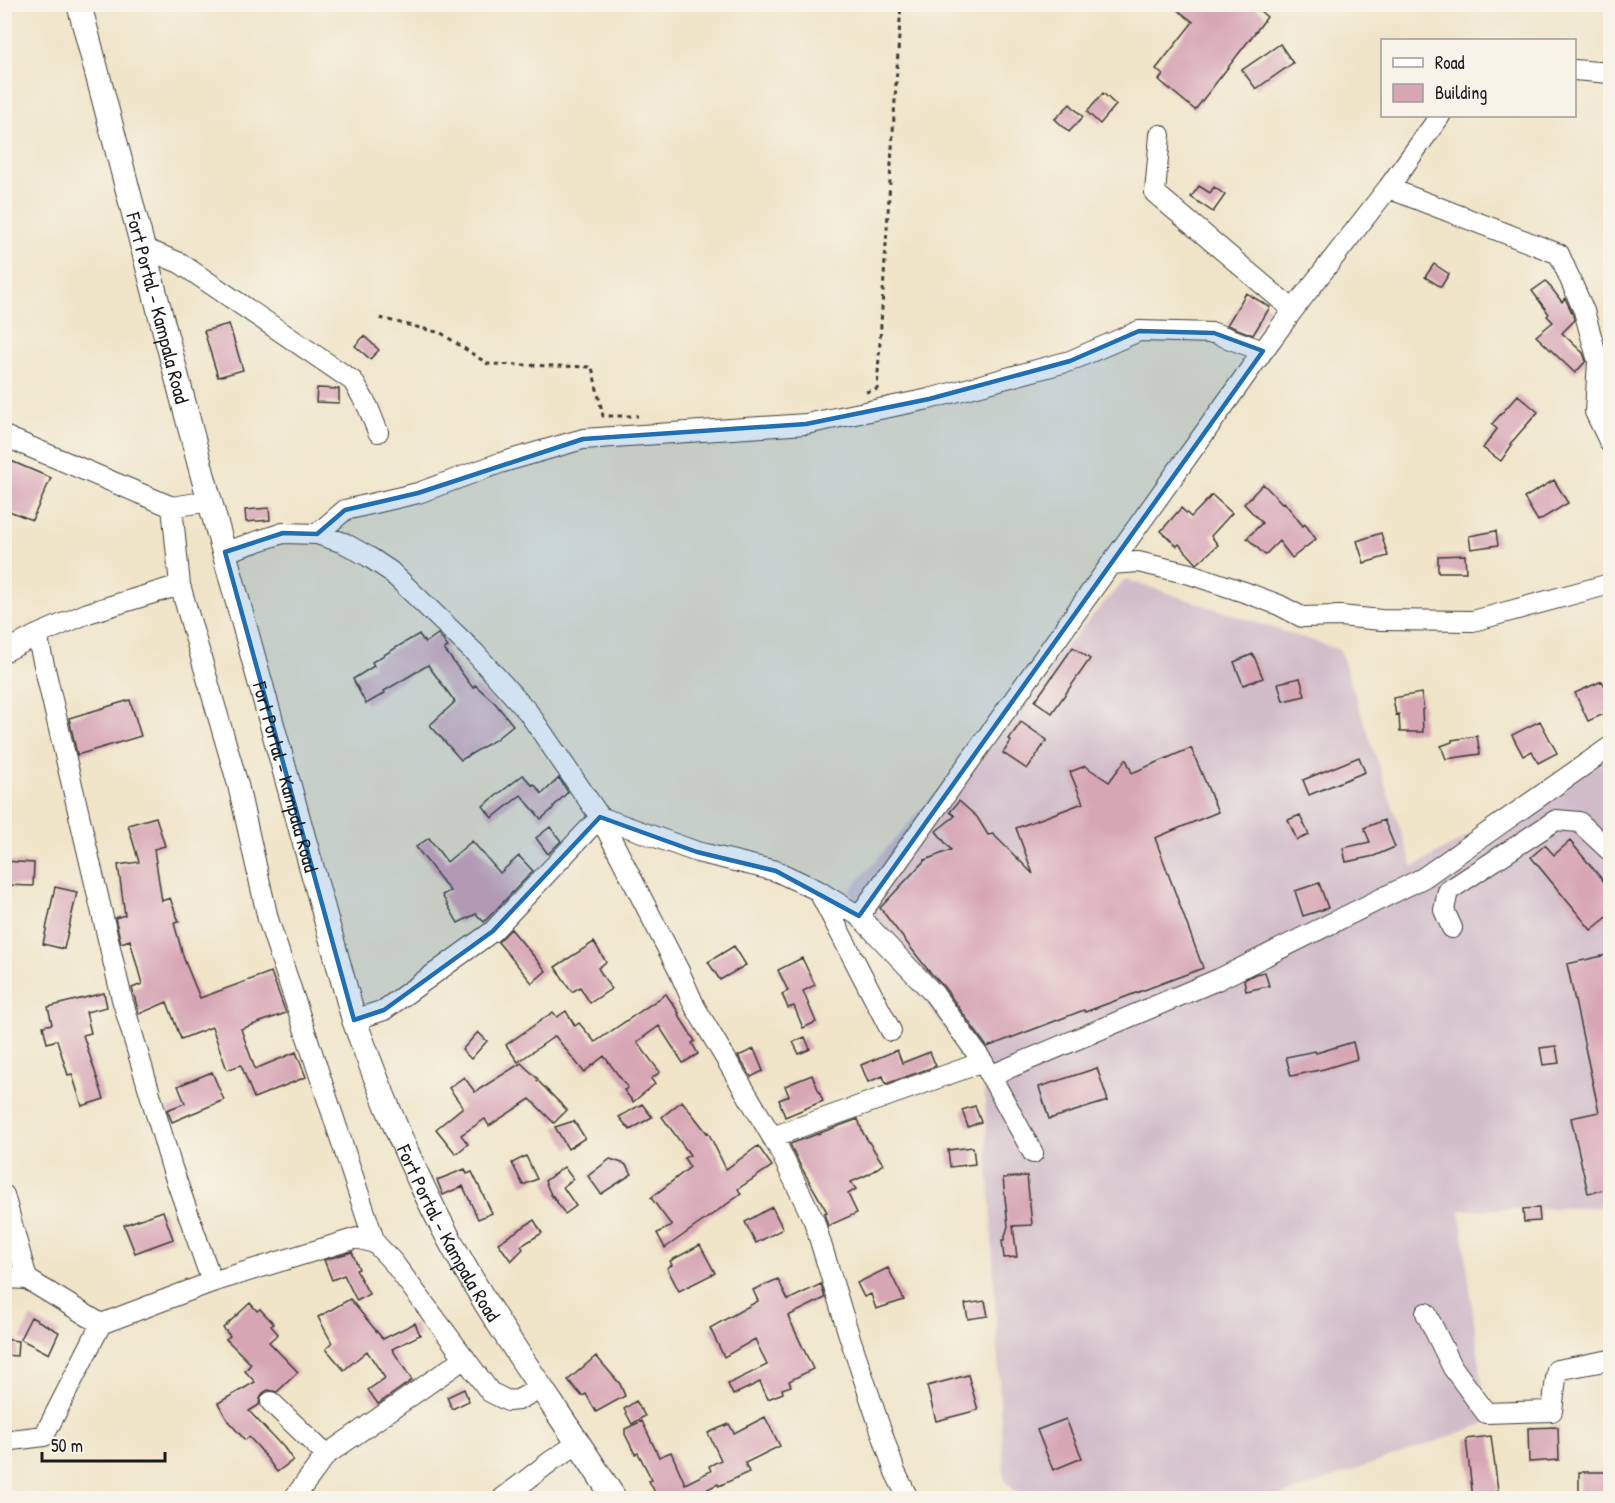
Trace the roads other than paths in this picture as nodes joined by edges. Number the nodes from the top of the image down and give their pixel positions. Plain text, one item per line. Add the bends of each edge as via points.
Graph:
1 (79, 4) edge
2 (1576, 70) edge
3 (1611, 73) edge
4 (1439, 117) edge
5 (1160, 135) dead end
6 (1388, 188) junction
7 (143, 248) junction
8 (1293, 310) junction
9 (1263, 351) junction
10 (378, 432) dead end
11 (4, 436) edge
12 (1611, 442) edge
13 (210, 501) junction
14 (172, 507) junction
15 (317, 534) junction
16 (225, 552) junction
17 (1111, 564) junction
18 (1611, 584) edge
19 (180, 585) junction
20 (36, 635) junction
21 (4, 652) edge
22 (1611, 747) edge
23 (600, 817) junction
24 (1611, 851) edge
25 (817, 890) junction
26 (859, 916) junction
27 (1452, 928) dead end
28 (354, 1020) junction
29 (891, 1031) dead end
30 (986, 1069) junction
31 (772, 1137) junction
32 (1033, 1153) dead end
33 (4, 1194) edge
34 (375, 1243) junction
35 (4, 1278) edge
36 (27, 1279) junction
37 (212, 1282) junction
38 (1426, 1313) dead end
39 (100, 1324) junction
40 (465, 1358) junction
41 (1611, 1360) edge
42 (542, 1387) junction
43 (272, 1402) dead end
44 (4, 1441) edge
45 (579, 1443) junction
46 (326, 1455) junction
47 (294, 1498) edge
48 (503, 1498) edge
49 (614, 1498) edge
50 (908, 1498) edge

1 - 7 main road, Fort Portal - Kampala Road
2 - 3 street
4 - 6 street
5 - 8 street via 1155,193
6 - 8 street
6 - 12 street via 1559,254 1584,311 1598,361 1595,412
7 - 10 street via 180,264 353,381
7 - 13 main road, Fort Portal - Kampala Road
8 - 9 street
9 - 15 street via 1214,333 1139,331 1070,361 928,399 806,424 583,439 500,463 418,494 345,510
9 - 17 street
11 - 14 street
13 - 14 street
13 - 16 main road, Fort Portal - Kampala Road
14 - 19 street
15 - 16 street via 283,533
15 - 23 street via 344,543 390,571 475,652 528,712
16 - 28 main road, Fort Portal - Kampala Road
17 - 18 street via 1138,562 1190,574 1302,617 1473,621
17 - 26 street
19 - 20 street via 88,613
19 - 34 street via 238,785 268,919
20 - 21 street
20 - 37 street via 122,999 172,1168
22 - 30 street via 1423,878 1219,979
23 - 25 street via 697,852 776,871
23 - 28 street via 493,931 384,1010
23 - 31 street via 695,1007
24 - 27 street via 1579,822 1556,820 1448,891 1443,910
25 - 26 street
25 - 29 street
26 - 30 street via 934,994
28 - 42 main road, Fort Portal - Kampala Road via 383,1098 447,1236
30 - 31 street
30 - 32 street
31 - 50 street via 814,1221 895,1472
33 - 36 street
34 - 37 street via 357,1238
34 - 40 street
35 - 36 street
36 - 39 street
37 - 39 street
38 - 41 street via 1453,1368 1486,1413 1552,1411 1557,1370
39 - 44 street via 44,1436
40 - 42 street via 490,1392 508,1401 518,1401
40 - 46 street
42 - 45 main road, Fort Portal - Kampala Road
43 - 46 street
45 - 48 street
45 - 49 main road, Fort Portal - Kampala Road
46 - 47 street

